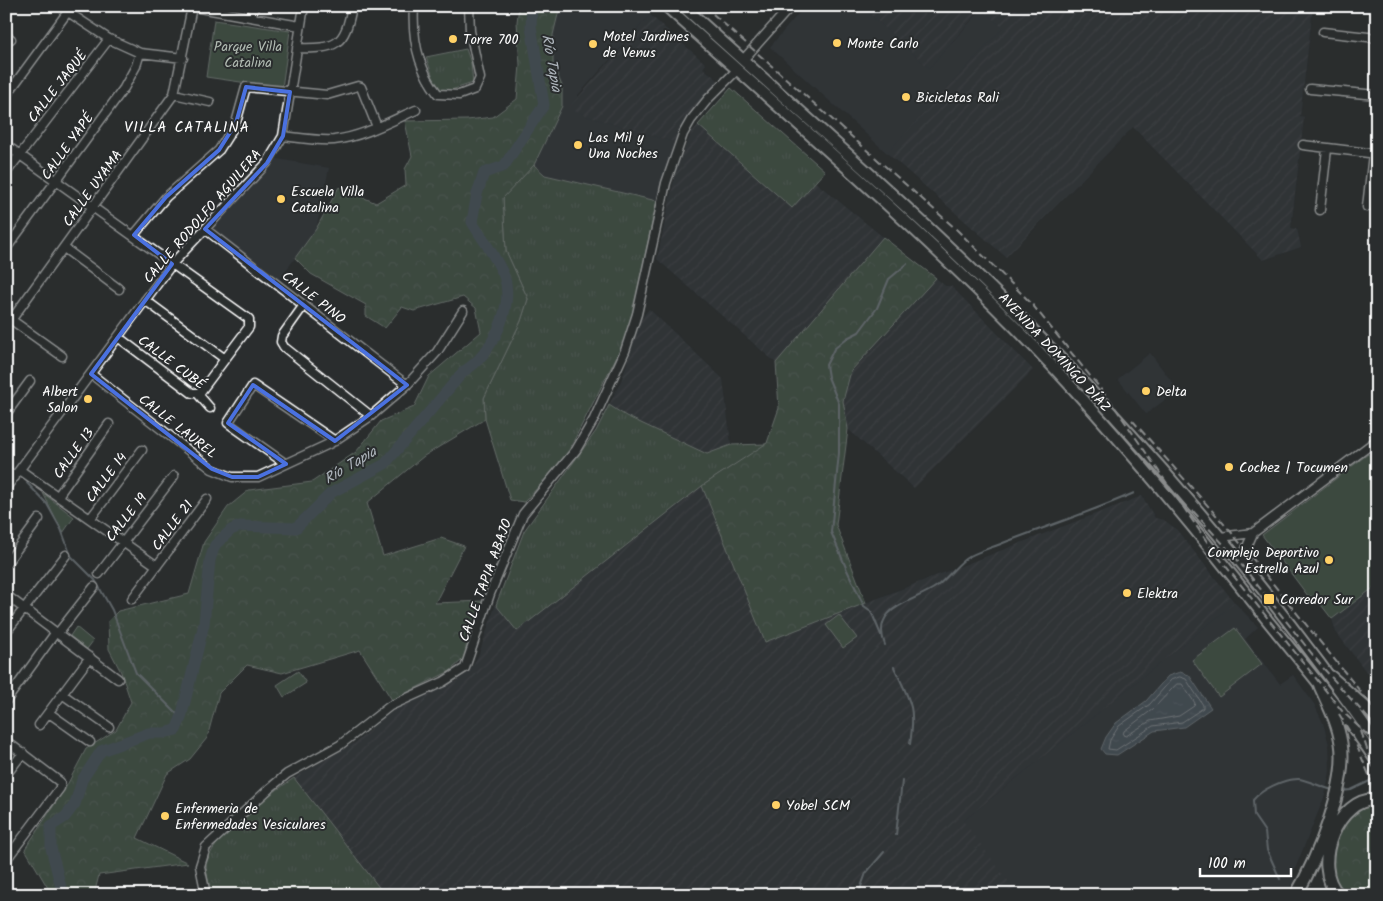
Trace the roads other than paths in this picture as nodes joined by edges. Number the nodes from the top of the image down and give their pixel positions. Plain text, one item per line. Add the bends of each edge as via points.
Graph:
1 (254, 6) edge
2 (304, 6) edge
3 (352, 6) edge
4 (414, 6) edge
5 (468, 6) edge
6 (666, 6) edge
7 (682, 6) edge
8 (791, 6) edge
9 (190, 7) edge
10 (201, 8) edge
11 (70, 9) edge
12 (252, 17) junction
13 (300, 26) junction
14 (1323, 32) dead end
15 (1377, 38) edge
16 (109, 39) junction
17 (297, 48) junction
18 (140, 52) junction
19 (183, 58) junction
20 (743, 60) junction
21 (737, 70) junction
22 (1310, 89) dead end
23 (290, 92) junction
24 (174, 94) junction
25 (1377, 95) edge
26 (6, 96) edge
27 (210, 102) dead end
28 (416, 110) dead end
29 (377, 127) junction
30 (283, 136) junction
31 (6, 145) edge
32 (1303, 146) dead end
33 (1327, 149) junction
34 (1375, 154) edge
35 (19, 155) junction
36 (6, 173) edge
37 (56, 182) junction
38 (1367, 207) dead end
39 (94, 208) junction
40 (1320, 210) dead end
41 (205, 228) junction
42 (134, 235) junction
43 (64, 248) junction
44 (6, 249) edge
45 (172, 264) junction
46 (119, 289) dead end
47 (145, 300) junction
48 (304, 305) junction
49 (462, 311) dead end
50 (9, 317) edge
51 (118, 337) junction
52 (62, 356) dead end
53 (225, 359) junction
54 (91, 374) junction
55 (30, 381) dead end
56 (407, 385) junction
57 (197, 393) junction
58 (210, 408) dead end
59 (6, 414) edge
60 (372, 416) junction
61 (109, 424) dead end
62 (1377, 440) edge
63 (335, 441) junction
64 (142, 450) dead end
65 (286, 464) junction
66 (6, 470) edge
67 (17, 473) junction
68 (174, 476) dead end
69 (6, 488) edge
70 (58, 496) junction
71 (208, 499) dead end
72 (39, 519) dead end
73 (90, 519) junction
74 (1254, 533) junction
75 (1220, 537) junction
76 (122, 542) junction
77 (66, 555) dead end
78 (6, 564) edge
79 (156, 566) junction
80 (1244, 566) junction
81 (99, 574) dead end
82 (94, 587) dead end
83 (6, 595) edge
84 (132, 598) dead end
85 (24, 608) junction
86 (6, 632) edge
87 (56, 632) junction
88 (90, 658) junction
89 (1331, 677) junction
90 (118, 679) dead end
91 (1320, 686) junction
92 (62, 694) junction
93 (6, 701) edge
94 (49, 712) junction
95 (1377, 718) edge
96 (39, 725) dead end
97 (109, 727) dead end
98 (6, 740) edge
99 (90, 742) dead end
100 (1377, 743) edge
101 (23, 753) junction
102 (1377, 762) edge
103 (6, 775) edge
104 (1377, 800) edge
105 (6, 860) edge
106 (206, 895) edge
107 (1296, 895) edge
108 (1339, 895) edge

1 - 12 street
2 - 13 street, CALLE RODOLFO AGUILERA
3 - 17 street via 348,30 339,41 325,47
4 - 5 street via 413,25 419,59 428,81 438,94 459,95 474,88 480,78
6 - 21 main road, AVENIDA DOMINGO DÍAZ
7 - 20 main road, AVENIDA DOMINGO DÍAZ
8 - 20 street
9 - 10 street
9 - 19 street, CALLE UYAMA
10 - 12 street
11 - 16 street
11 - 26 street
12 - 13 street
13 - 17 street, CALLE RODOLFO AGUILERA
14 - 15 street
16 - 18 street
16 - 35 street, CALLE JAQUÉ
17 - 23 street, CALLE RODOLFO AGUILERA
18 - 19 street
18 - 37 street, CALLE YAPÉ via 124,88
19 - 24 street, CALLE UYAMA
20 - 75 main road, AVENIDA DOMINGO DÍAZ via 917,216 1025,322
21 - 91 main road, AVENIDA DOMINGO DÍAZ via 910,224 1017,330 1132,456
21 - 106 street, CALLE TAPIA ABAJO via 708,99 683,134 666,182 637,314 625,351 576,450 523,514 490,594 465,668 444,682 390,706 340,745 287,774 270,788 206,847 200,866
22 - 25 street
23 - 29 street via 327,95 361,87
23 - 30 street, CALLE RODOLFO AGUILERA
23 - 42 street via 246,87 236,123 218,150 166,197
24 - 27 street
24 - 39 street, CALLE UYAMA
28 - 29 street
29 - 30 street via 335,140
30 - 41 street, CALLE RODOLFO AGUILERA via 267,163
31 - 35 street
32 - 33 street
33 - 34 street
33 - 40 street
34 - 38 street
35 - 36 street, CALLE JAQUÉ
35 - 37 street
37 - 39 street
37 - 44 street, CALLE YAPÉ
39 - 42 street
39 - 43 street, CALLE UYAMA
41 - 45 street, CALLE RODOLFO AGUILERA
41 - 48 street, CALLE PINO
42 - 45 street
43 - 46 street
43 - 50 street, CALLE UYAMA
45 - 47 street, CALLE RODOLFO AGUILERA
45 - 53 street via 249,319 249,327
47 - 51 street, CALLE RODOLFO AGUILERA
47 - 53 street
48 - 56 street, CALLE PINO
48 - 60 street via 282,336 284,347
49 - 56 street, CALLE LAUREL via 438,352
50 - 52 street
51 - 54 street, CALLE RODOLFO AGUILERA
51 - 57 street, CALLE CUBÉ via 192,393
53 - 57 street
54 - 65 street, CALLE LAUREL via 212,469 232,477 258,477
54 - 67 street, CALLE RODOLFO AGUILERA
55 - 59 street
56 - 60 street, CALLE LAUREL
57 - 58 street, CALLE CUBÉ
60 - 63 street, CALLE LAUREL
61 - 70 street, CALLE 13
62 - 74 street
63 - 65 street, CALLE LAUREL
63 - 65 street via 254,385 228,422
64 - 73 street, CALLE 14
66 - 67 street
67 - 69 street, CALLE RODOLFO AGUILERA
67 - 70 street
68 - 76 street, CALLE 19
70 - 73 street
71 - 79 street, CALLE 21
72 - 78 street
73 - 76 street
74 - 75 street
74 - 80 street via 1246,549
75 - 80 main road, AVENIDA DOMINGO DÍAZ
76 - 79 street
76 - 81 street, CALLE 19
77 - 85 street
79 - 84 street, CALLE 21
80 - 89 main road, AVENIDA DOMINGO DÍAZ
82 - 87 street
83 - 85 street
85 - 86 street
85 - 87 street
87 - 88 street
87 - 93 street
88 - 90 street
88 - 92 street
89 - 95 highway
89 - 100 main road, AVENIDA DOMINGO DÍAZ
91 - 102 main road, AVENIDA DOMINGO DÍAZ
91 - 107 highway via 1342,744 1340,779 1318,849
92 - 94 street
92 - 97 street
94 - 96 street
94 - 99 street
98 - 101 street
101 - 103 street
101 - 105 street via 57,778 60,788
104 - 108 highway via 1364,801 1346,814 1330,839 1326,875 1331,888

